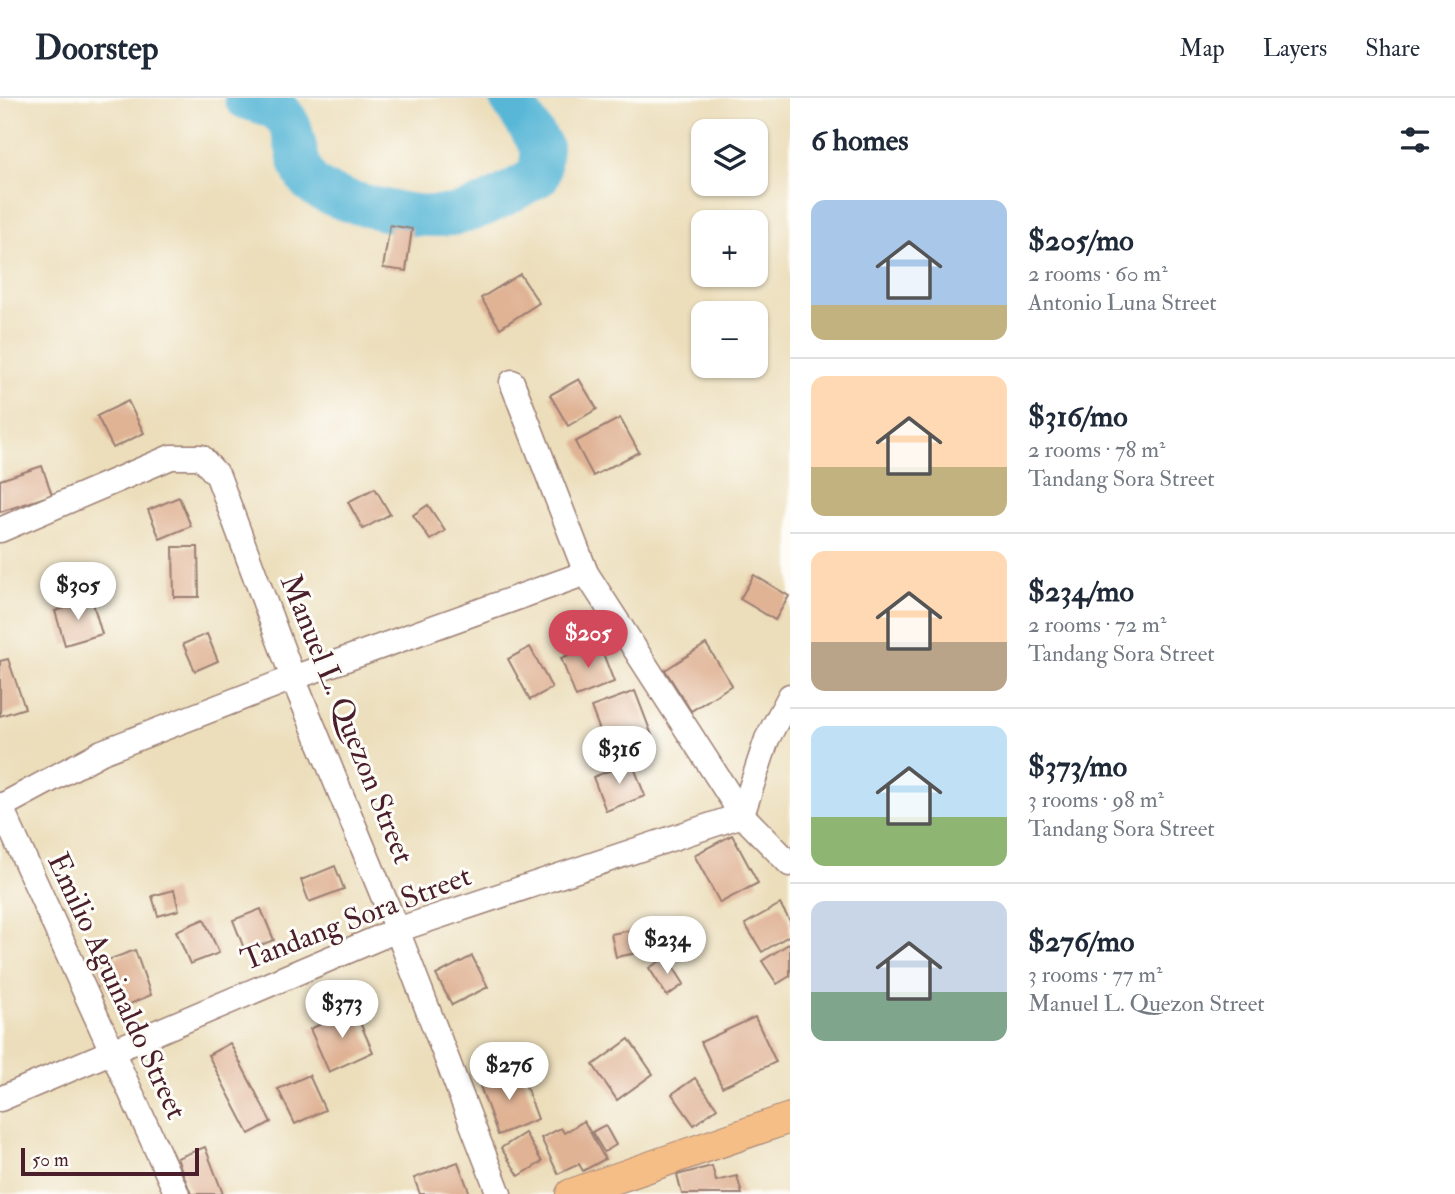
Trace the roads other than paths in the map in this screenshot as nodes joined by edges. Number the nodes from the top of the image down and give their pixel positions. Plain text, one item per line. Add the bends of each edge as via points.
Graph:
1 (512, 382) dead end
2 (0, 530) edge
3 (586, 573) junction
4 (293, 678) junction
5 (790, 696) edge
6 (0, 807) edge
7 (742, 816) junction
8 (790, 864) edge
9 (397, 930) junction
10 (113, 1050) junction
11 (0, 1099) edge
12 (790, 1118) edge
13 (177, 1194) edge
14 (499, 1194) edge
15 (571, 1194) edge

1 - 3 street
2 - 4 street, Manuel L. Quezon Street via 171,457 201,457 218,476
3 - 4 street
3 - 7 street
4 - 6 street via 102,752
4 - 9 street, Manuel L. Quezon Street
5 - 7 street via 767,739
6 - 10 street, Emilio Aguinaldo Street
7 - 8 street
7 - 9 street, Tandang Sora Street
9 - 10 street, Tandang Sora Street
9 - 14 street, Manuel L. Quezon Street
10 - 11 street, Tandang Sora Street
10 - 13 street, Emilio Aguinaldo Street
12 - 15 main road

